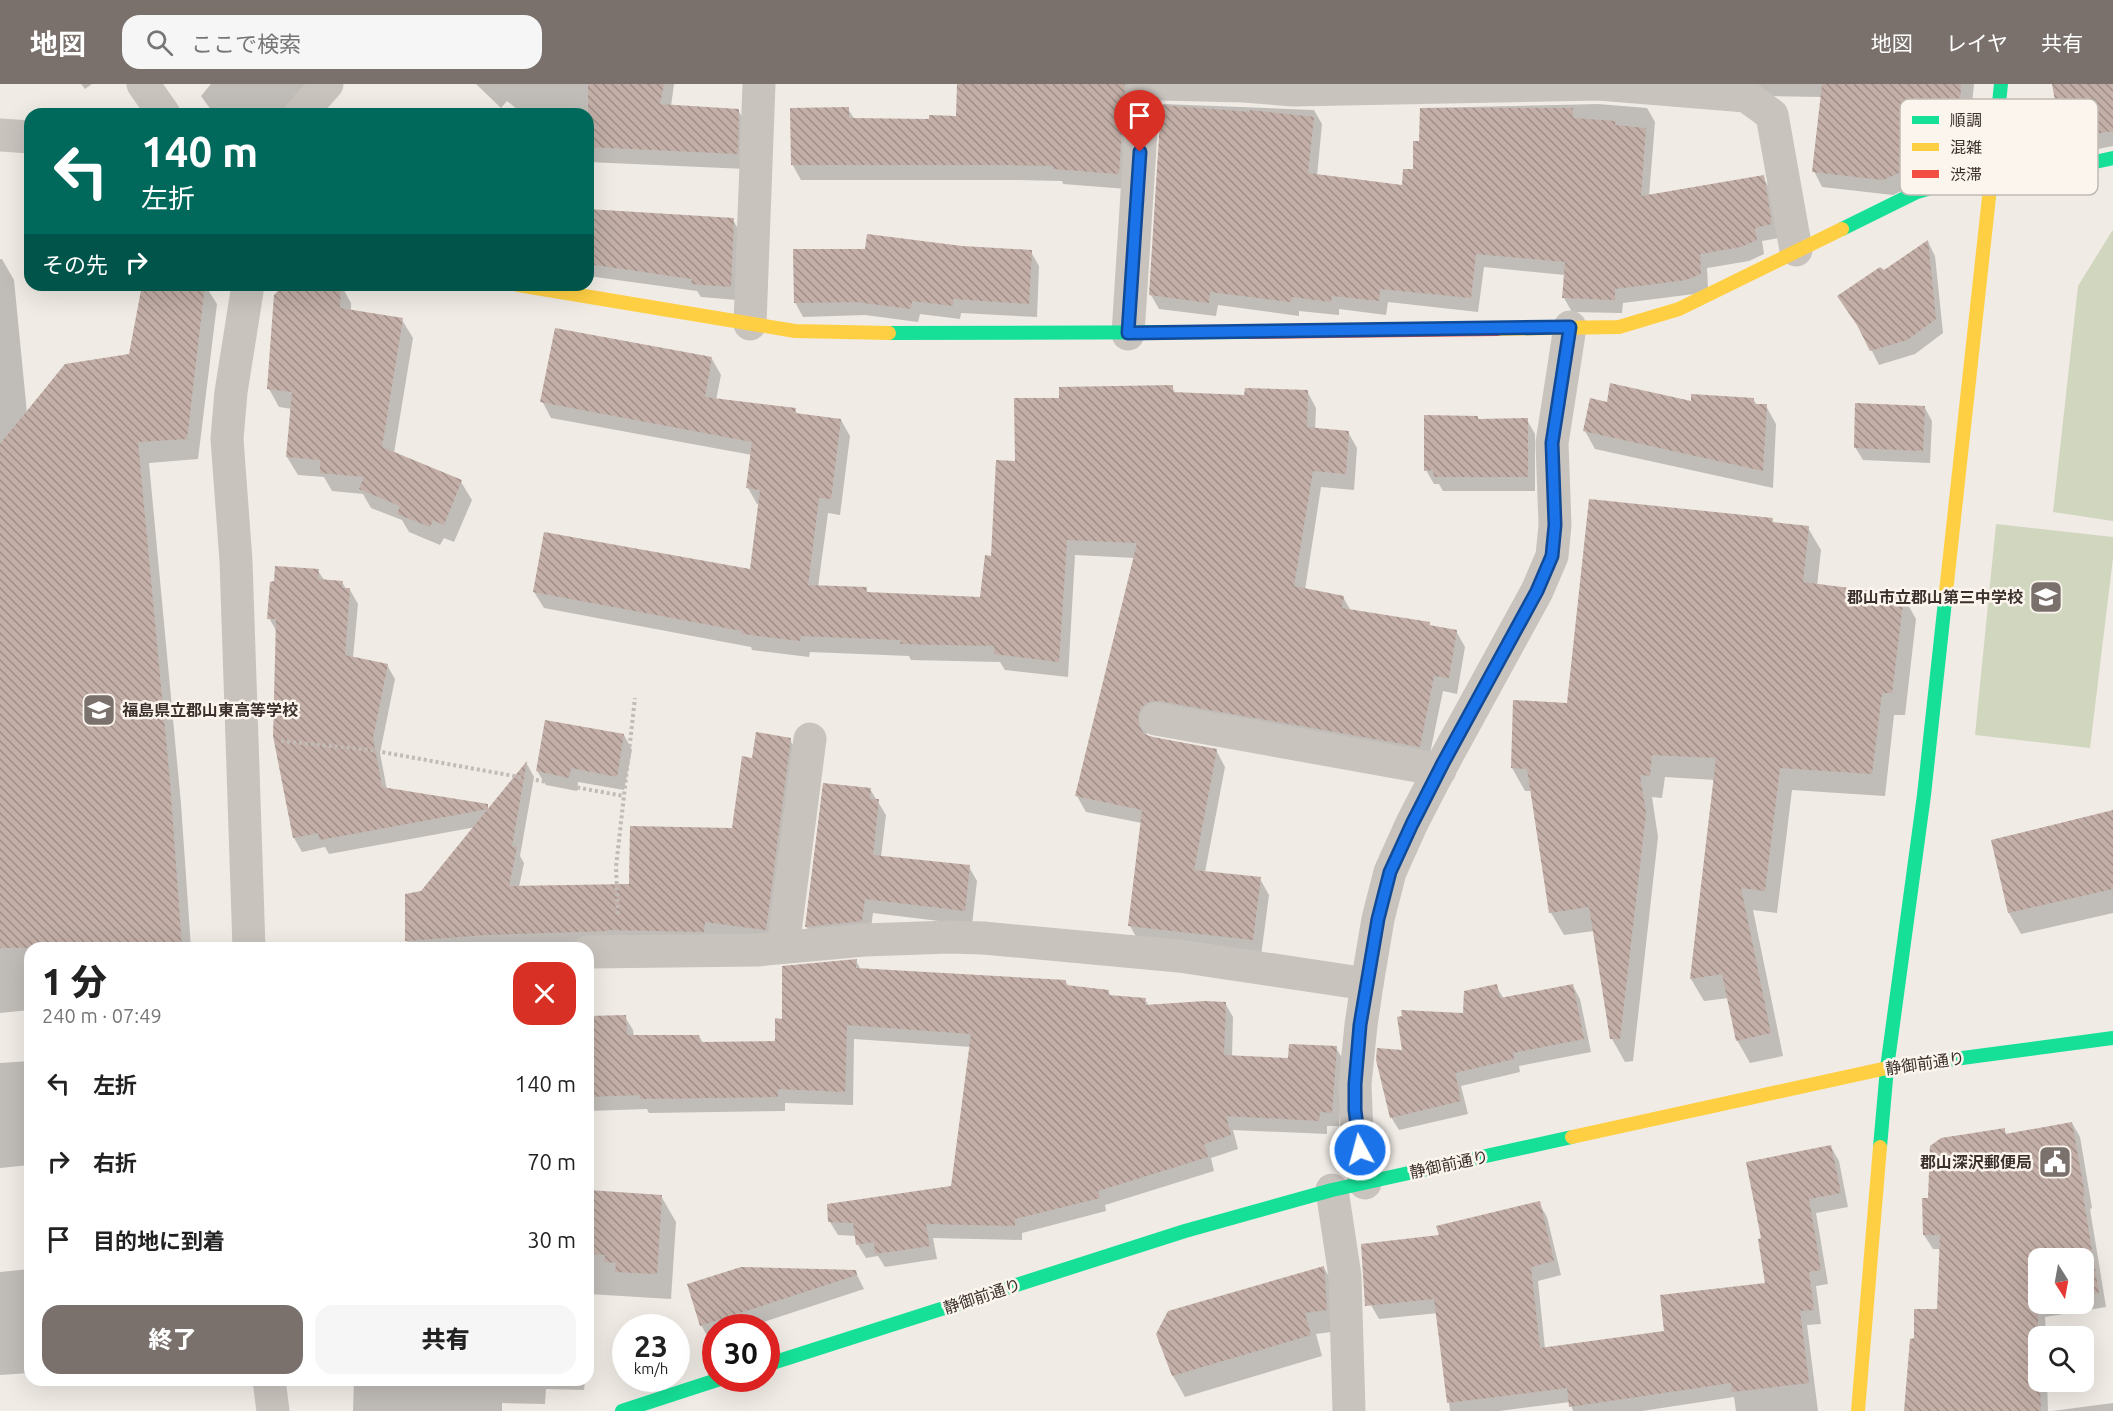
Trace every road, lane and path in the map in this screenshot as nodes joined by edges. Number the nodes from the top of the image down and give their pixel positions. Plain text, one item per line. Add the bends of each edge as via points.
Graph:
1 (143, 84) edge
2 (327, 84) edge
3 (759, 84) edge
4 (1144, 84) edge
5 (1160, 84) edge
6 (2001, 84) edge
7 (1999, 99) edge
8 (160, 108) edge
9 (305, 108) edge
10 (0, 135) edge
11 (24, 137) edge
12 (2113, 159) edge
13 (2098, 162) edge
14 (1911, 195) edge
15 (1988, 195) edge
16 (1796, 250) junction
17 (247, 291) edge
18 (555, 291) edge
19 (750, 324) junction
20 (1570, 327) junction
21 (1128, 333) junction
22 (635, 698) dead end
23 (1156, 718) dead end
24 (810, 739) dead end
25 (277, 740) dead end
26 (1440, 770) junction
27 (624, 796) junction
28 (249, 942) edge
29 (783, 947) junction
30 (620, 951) junction
31 (594, 952) edge
32 (1367, 984) junction
33 (2113, 1038) edge
34 (1887, 1068) junction
35 (1365, 1183) junction
36 (1332, 1190) junction
37 (780, 1361) edge
38 (702, 1385) edge
39 (270, 1386) edge
40 (273, 1411) edge
41 (622, 1411) edge
42 (1349, 1411) edge
43 (1858, 1411) edge

1 - 8 street
2 - 9 street
3 - 19 street
4 - 21 street
5 - 16 street via 1293,90 1599,84 1746,96 1772,115
6 - 7 street
10 - 11 street
12 - 13 street
14 - 16 street
15 - 34 street via 1924,795
16 - 20 street via 1661,316 1618,327
17 - 28 street via 227,439 236,561
18 - 19 street
19 - 21 street via 824,333
20 - 21 street
20 - 26 street via 1552,443 1552,556
22 - 27 path
23 - 26 street
24 - 29 street
25 - 27 path via 371,750
26 - 32 street via 1390,872
27 - 30 path via 616,867
29 - 30 street
29 - 32 street via 864,940 982,938 1179,956
30 - 31 street
32 - 35 street via 1355,1084 1357,1134
33 - 34 street, 静御前通り
34 - 35 street, 静御前通り
34 - 43 street
35 - 36 street, 静御前通り
36 - 37 street, 静御前通り via 1185,1231
36 - 42 street via 1345,1276
38 - 41 street
39 - 40 street

